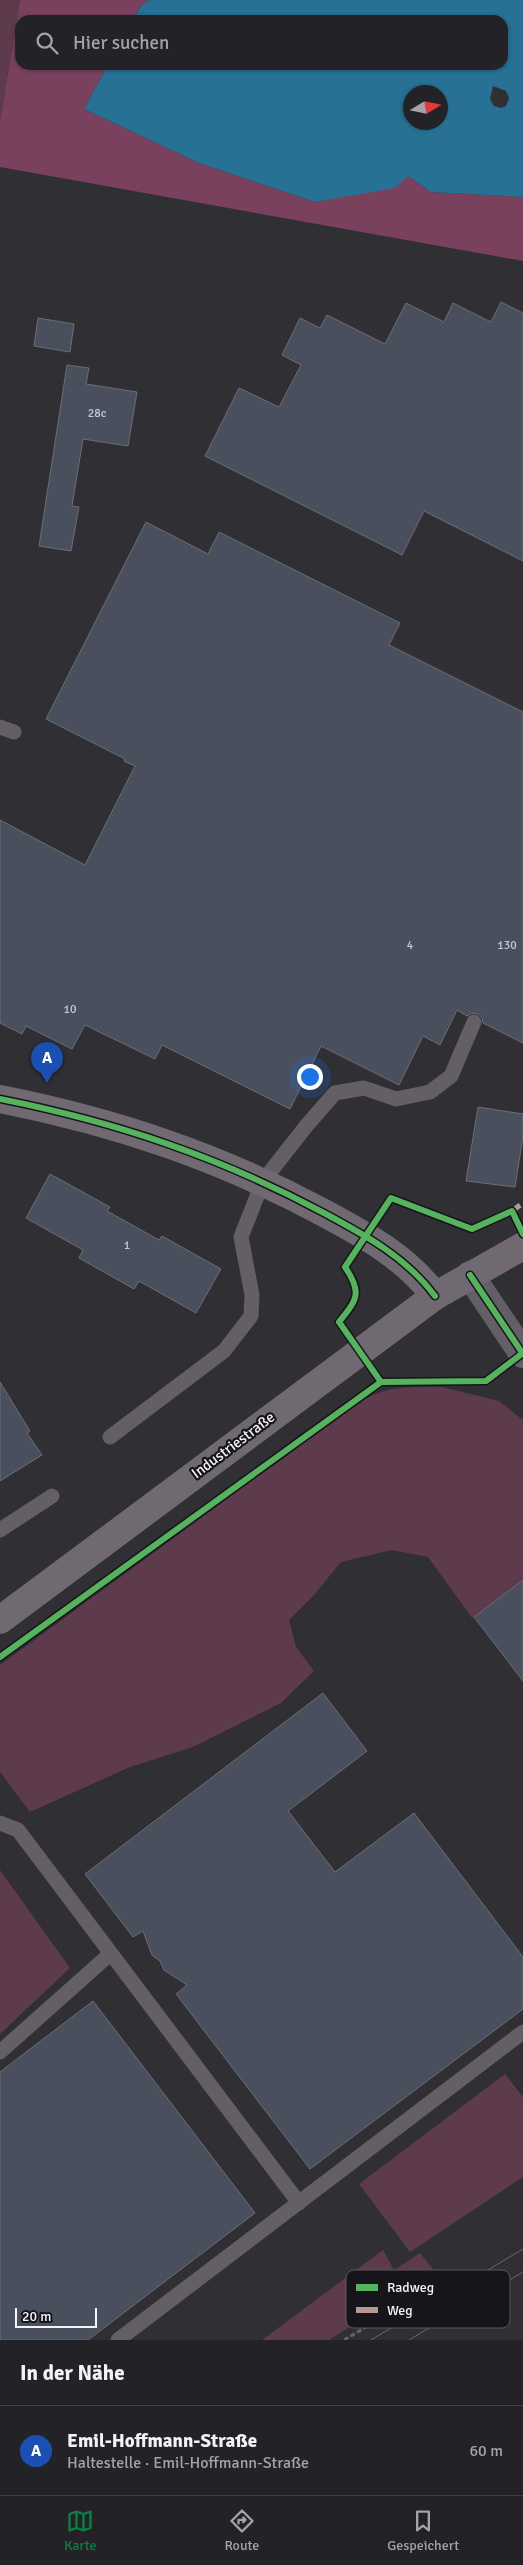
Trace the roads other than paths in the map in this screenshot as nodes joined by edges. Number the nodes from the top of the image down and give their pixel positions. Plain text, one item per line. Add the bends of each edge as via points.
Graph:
1 (474, 1022) dead end
2 (0, 1099) edge
3 (263, 1181) junction
4 (523, 1246) edge
5 (470, 1275) junction
6 (435, 1296) junction
7 (523, 1354) edge
8 (110, 1437) dead end
9 (52, 1496) dead end
10 (0, 1530) edge
11 (0, 1620) edge
12 (0, 1823) edge
13 (110, 1954) junction
14 (523, 2032) edge
15 (0, 2052) edge
16 (299, 2203) junction
17 (118, 2340) edge

1 - 3 lane via 451,1076 430,1092 396,1098 364,1088 335,1093
2 - 3 main road via 128,1130 198,1153
3 - 6 main road via 380,1244 422,1279
3 - 8 lane via 241,1237 252,1295 251,1316 224,1351
4 - 5 main road, Industriestraße
5 - 6 main road, Industriestraße
5 - 7 street
6 - 11 main road, Industriestraße
9 - 10 lane
12 - 13 lane via 18,1830
13 - 15 lane
13 - 16 lane
14 - 16 lane
16 - 17 lane

